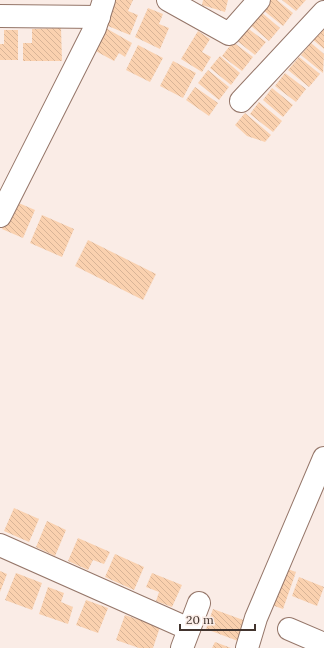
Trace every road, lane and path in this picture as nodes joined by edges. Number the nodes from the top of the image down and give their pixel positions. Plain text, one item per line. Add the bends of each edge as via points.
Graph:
1 (168, 0) edge
2 (259, 0) edge
3 (101, 9) edge
4 (324, 12) edge
5 (0, 16) edge
6 (241, 102) dead end
7 (0, 216) edge
8 (324, 458) edge
9 (0, 545) edge
10 (200, 603) dead end
11 (289, 629) dead end
12 (186, 638) edge
13 (317, 644) edge
14 (248, 648) edge

1 - 2 street via 229,34
3 - 5 street
3 - 7 street via 95,28
4 - 6 street
8 - 14 street via 256,618
9 - 12 street
10 - 12 street
11 - 13 street

